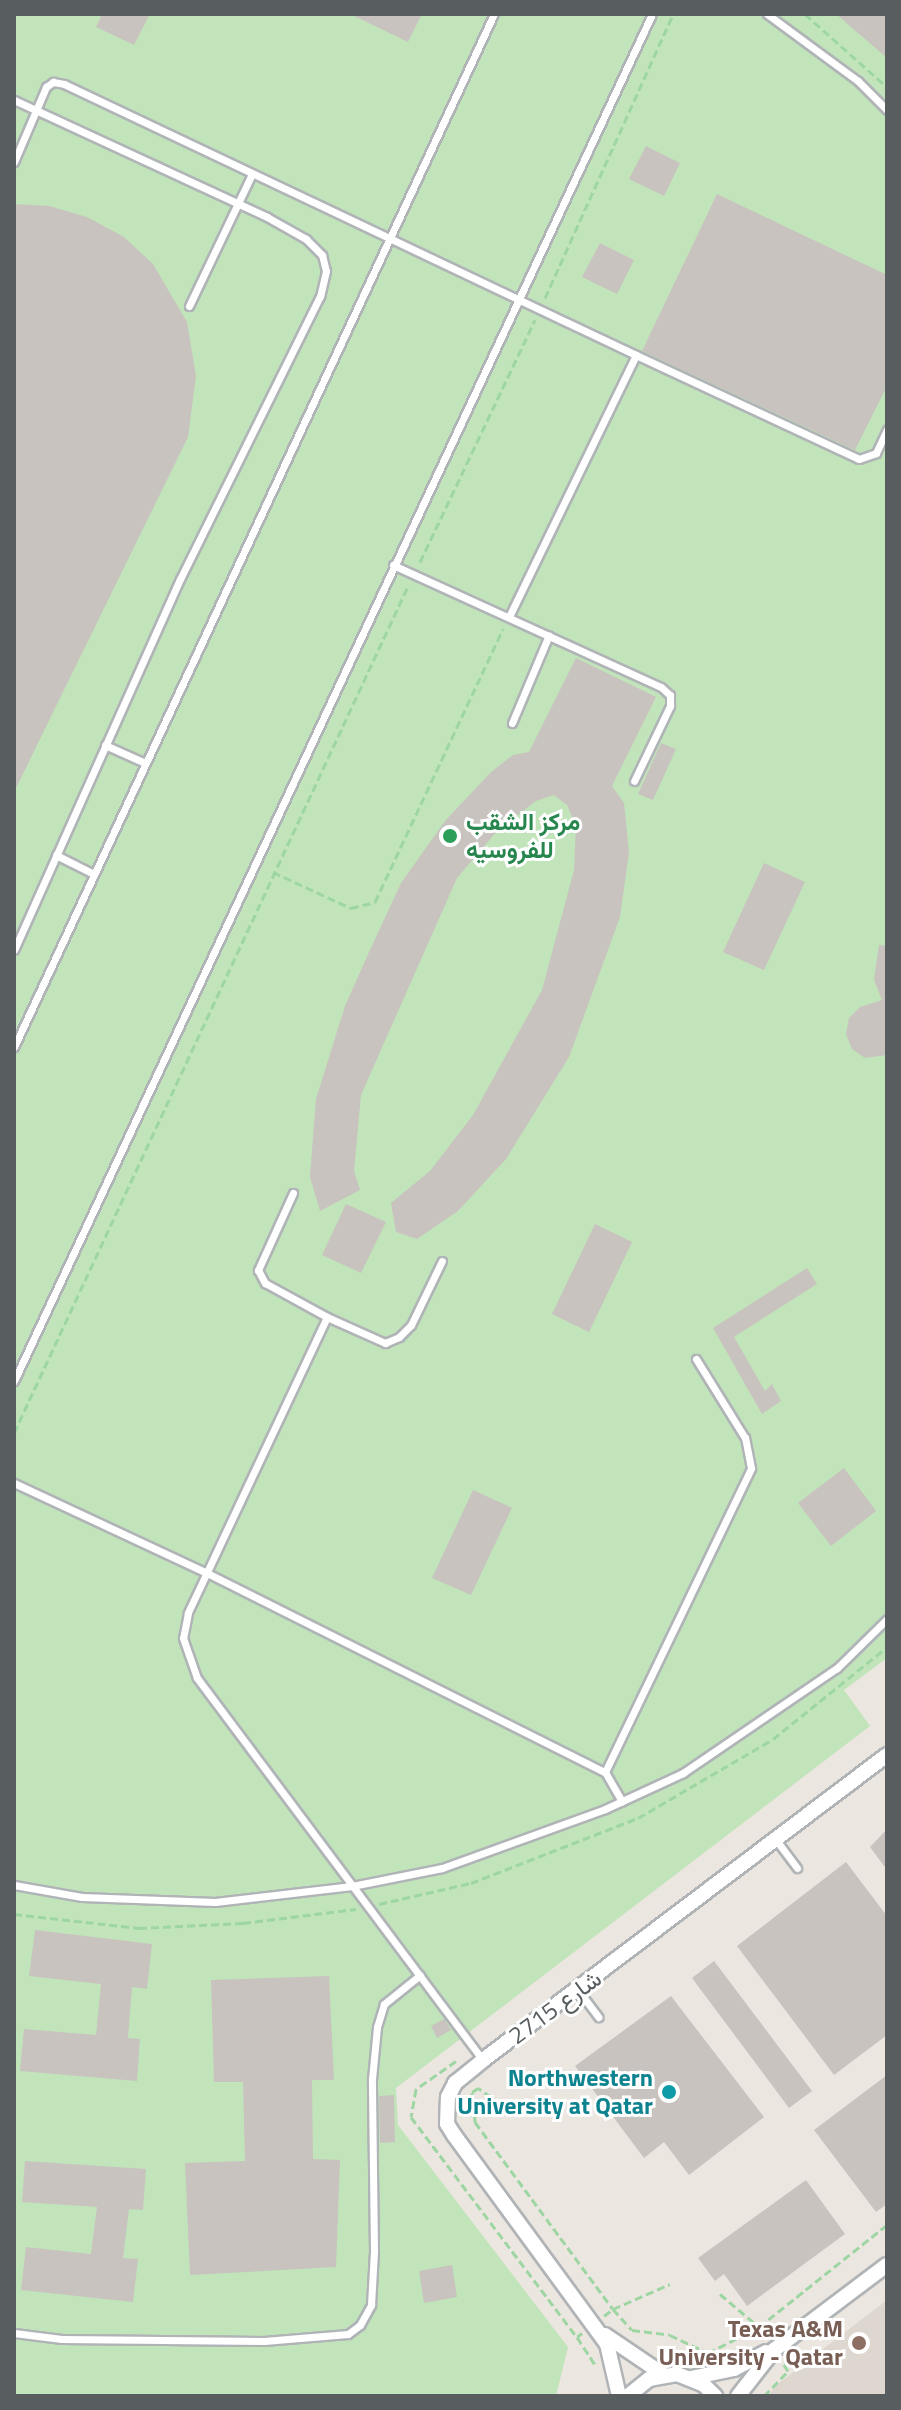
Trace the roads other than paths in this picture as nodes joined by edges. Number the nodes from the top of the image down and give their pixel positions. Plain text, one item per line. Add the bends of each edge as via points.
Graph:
1 (494, 14) edge
2 (652, 14) edge
3 (767, 14) edge
4 (14, 100) edge
5 (887, 110) edge
6 (37, 111) junction
7 (14, 162) edge
8 (252, 174) junction
9 (238, 204) junction
10 (388, 242) junction
11 (518, 300) junction
12 (189, 306) dead end
13 (636, 355) junction
14 (887, 429) edge
15 (393, 565) junction
16 (509, 617) junction
17 (549, 635) junction
18 (512, 723) dead end
19 (105, 745) junction
20 (145, 763) junction
21 (634, 781) dead end
22 (56, 855) junction
23 (94, 874) junction
24 (14, 950) edge
25 (14, 1019) edge
26 (25, 1024) junction
27 (14, 1047) edge
28 (293, 1193) dead end
29 (442, 1261) dead end
30 (327, 1317) junction
31 (696, 1359) dead end
32 (14, 1381) edge
33 (14, 1483) edge
34 (207, 1573) junction
35 (887, 1619) edge
36 (887, 1755) edge
37 (605, 1772) junction
38 (622, 1801) junction
39 (776, 1840) junction
40 (797, 1868) dead end
41 (14, 1885) edge
42 (352, 1886) junction
43 (420, 1975) junction
44 (578, 1990) junction
45 (598, 2017) dead end
46 (483, 2060) junction
47 (887, 2265) edge
48 (593, 2324) junction
49 (14, 2333) edge
50 (777, 2346) junction
51 (664, 2375) junction
52 (691, 2378) junction
53 (619, 2396) edge
54 (628, 2396) edge
55 (715, 2396) edge
56 (738, 2396) edge

1 - 10 lane
2 - 11 lane
3 - 5 lane via 858,81
4 - 6 lane
6 - 7 lane
6 - 8 lane via 46,87 64,84
6 - 9 lane
8 - 9 lane
8 - 10 lane
9 - 12 lane
9 - 19 lane via 306,239 322,255 326,271 320,296 180,579
10 - 11 lane
10 - 20 lane
11 - 13 lane
11 - 15 lane
13 - 14 lane via 859,459 876,453
13 - 16 lane
15 - 16 lane
15 - 32 lane
16 - 17 lane
17 - 18 lane
17 - 21 lane via 670,695 670,706
19 - 20 lane
19 - 22 lane
20 - 23 lane
22 - 23 lane
22 - 24 lane
23 - 26 lane
25 - 26 lane
26 - 27 lane
28 - 30 lane via 258,1270 265,1283
29 - 30 lane via 411,1325 399,1337 385,1343
30 - 34 lane
31 - 37 lane via 745,1438 751,1468
33 - 34 lane
34 - 37 lane
34 - 42 lane via 183,1638 197,1678
35 - 38 lane via 837,1668 730,1743
36 - 39 street, شارع 2715
37 - 38 lane
38 - 42 lane via 442,1868
39 - 40 lane
39 - 44 street, شارع 2715
41 - 42 lane via 82,1897 215,1902
42 - 43 lane
43 - 46 lane
43 - 49 lane via 384,2004 377,2027 371,2305 360,2325 348,2334 264,2341 62,2339
44 - 45 lane
44 - 46 street, شارع 2715
46 - 48 street, شارع 2715 via 455,2083 447,2124
47 - 50 street
48 - 51 street, شارع 2715
48 - 53 street, شارع 2715 via 616,2366
50 - 52 street via 734,2369
50 - 56 street
51 - 52 street
51 - 54 street via 649,2379
52 - 55 street

